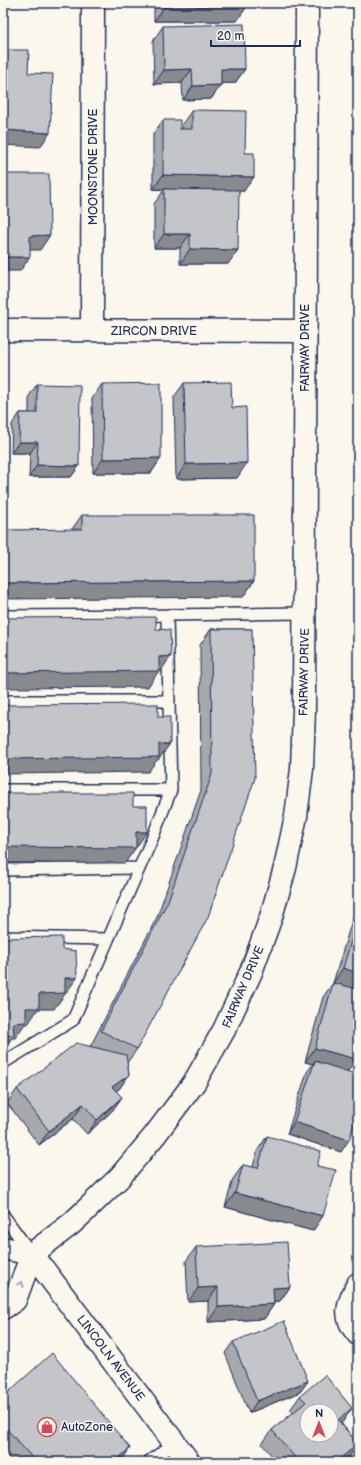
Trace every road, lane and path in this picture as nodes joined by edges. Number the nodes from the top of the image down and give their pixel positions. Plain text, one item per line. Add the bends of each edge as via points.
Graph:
1 (93, 3) edge
2 (307, 3) edge
3 (3, 330) edge
4 (92, 330) junction
5 (306, 331) junction
6 (304, 613) junction
7 (167, 615) junction
8 (3, 616) edge
9 (169, 701) junction
10 (3, 702) edge
11 (3, 790) edge
12 (171, 790) junction
13 (140, 868) junction
14 (3, 870) edge
15 (3, 937) edge
16 (108, 938) junction
17 (3, 1063) edge
18 (3, 1216) edge
19 (3, 1248) edge
20 (32, 1254) junction
21 (358, 1284) edge
22 (3, 1308) edge
23 (358, 1334) edge
24 (175, 1443) junction
25 (148, 1462) edge
26 (189, 1462) edge

1 - 4 street, MOONSTONE DRIVE
2 - 5 street, FAIRWAY DRIVE
3 - 4 street, ZIRCON DRIVE
4 - 5 street, ZIRCON DRIVE
5 - 6 street, FAIRWAY DRIVE
6 - 7 lane
6 - 20 street, FAIRWAY DRIVE via 302,769 296,816 271,917 251,972 224,1030 194,1083 155,1135 119,1178 85,1211
7 - 8 lane
7 - 9 lane
9 - 10 lane
9 - 12 lane
11 - 12 lane
12 - 13 lane
13 - 14 lane
13 - 16 lane
15 - 16 lane
16 - 17 lane via 73,1020
18 - 20 lane
19 - 20 street
22 -> 20 street via 15,1300
20 - 24 street, LINCOLN AVENUE
21 - 23 street via 351,1298 347,1316
24 - 25 lane
24 - 26 street, LINCOLN AVENUE

